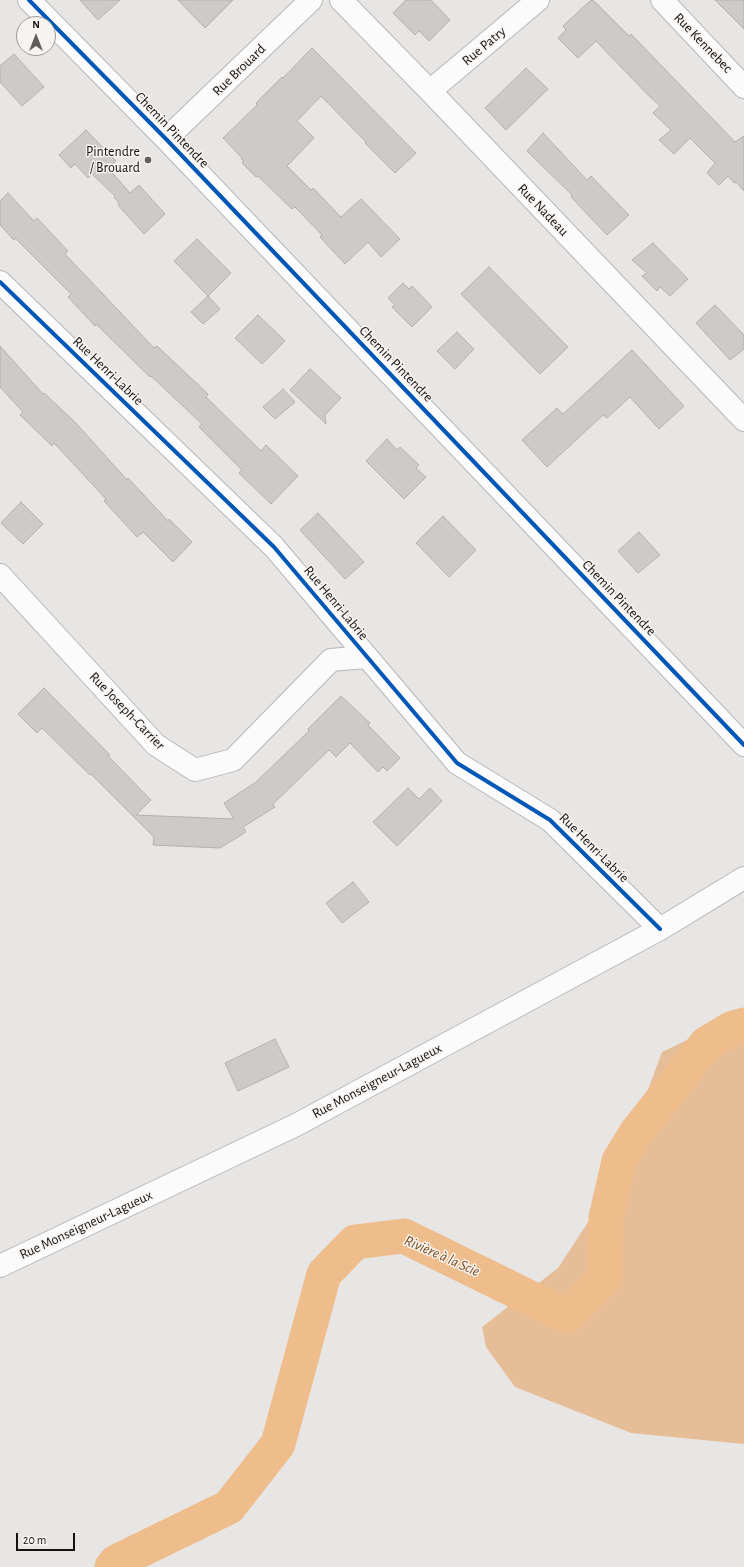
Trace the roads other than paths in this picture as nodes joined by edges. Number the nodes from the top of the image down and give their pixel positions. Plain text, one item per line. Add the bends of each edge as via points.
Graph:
1 (29, 0) edge
2 (311, 0) edge
3 (341, 0) edge
4 (538, 0) edge
5 (662, 0) edge
6 (744, 87) edge
7 (430, 91) junction
8 (166, 139) junction
9 (0, 282) edge
10 (744, 420) edge
11 (0, 575) edge
12 (366, 656) junction
13 (744, 745) edge
14 (744, 878) edge
15 (660, 929) junction
16 (0, 1266) edge

1 - 8 street, Chemin Pintendre
2 - 8 street, Rue Brouard
3 - 7 street, Rue Nadeau
4 - 7 street, Rue Patry
5 - 6 street, Rue Kennebec
7 - 10 street, Rue Nadeau
8 - 13 street, Chemin Pintendre
9 - 12 street, Rue Henri-Labrie via 274,547
11 - 12 street, Rue Joseph-Carrier via 156,745 195,770 233,760 331,660
12 - 15 street, Rue Henri-Labrie via 458,763 550,820
14 - 15 street, Rue Monseigneur-Lagueux
15 - 16 street, Rue Monseigneur-Lagueux via 296,1125

